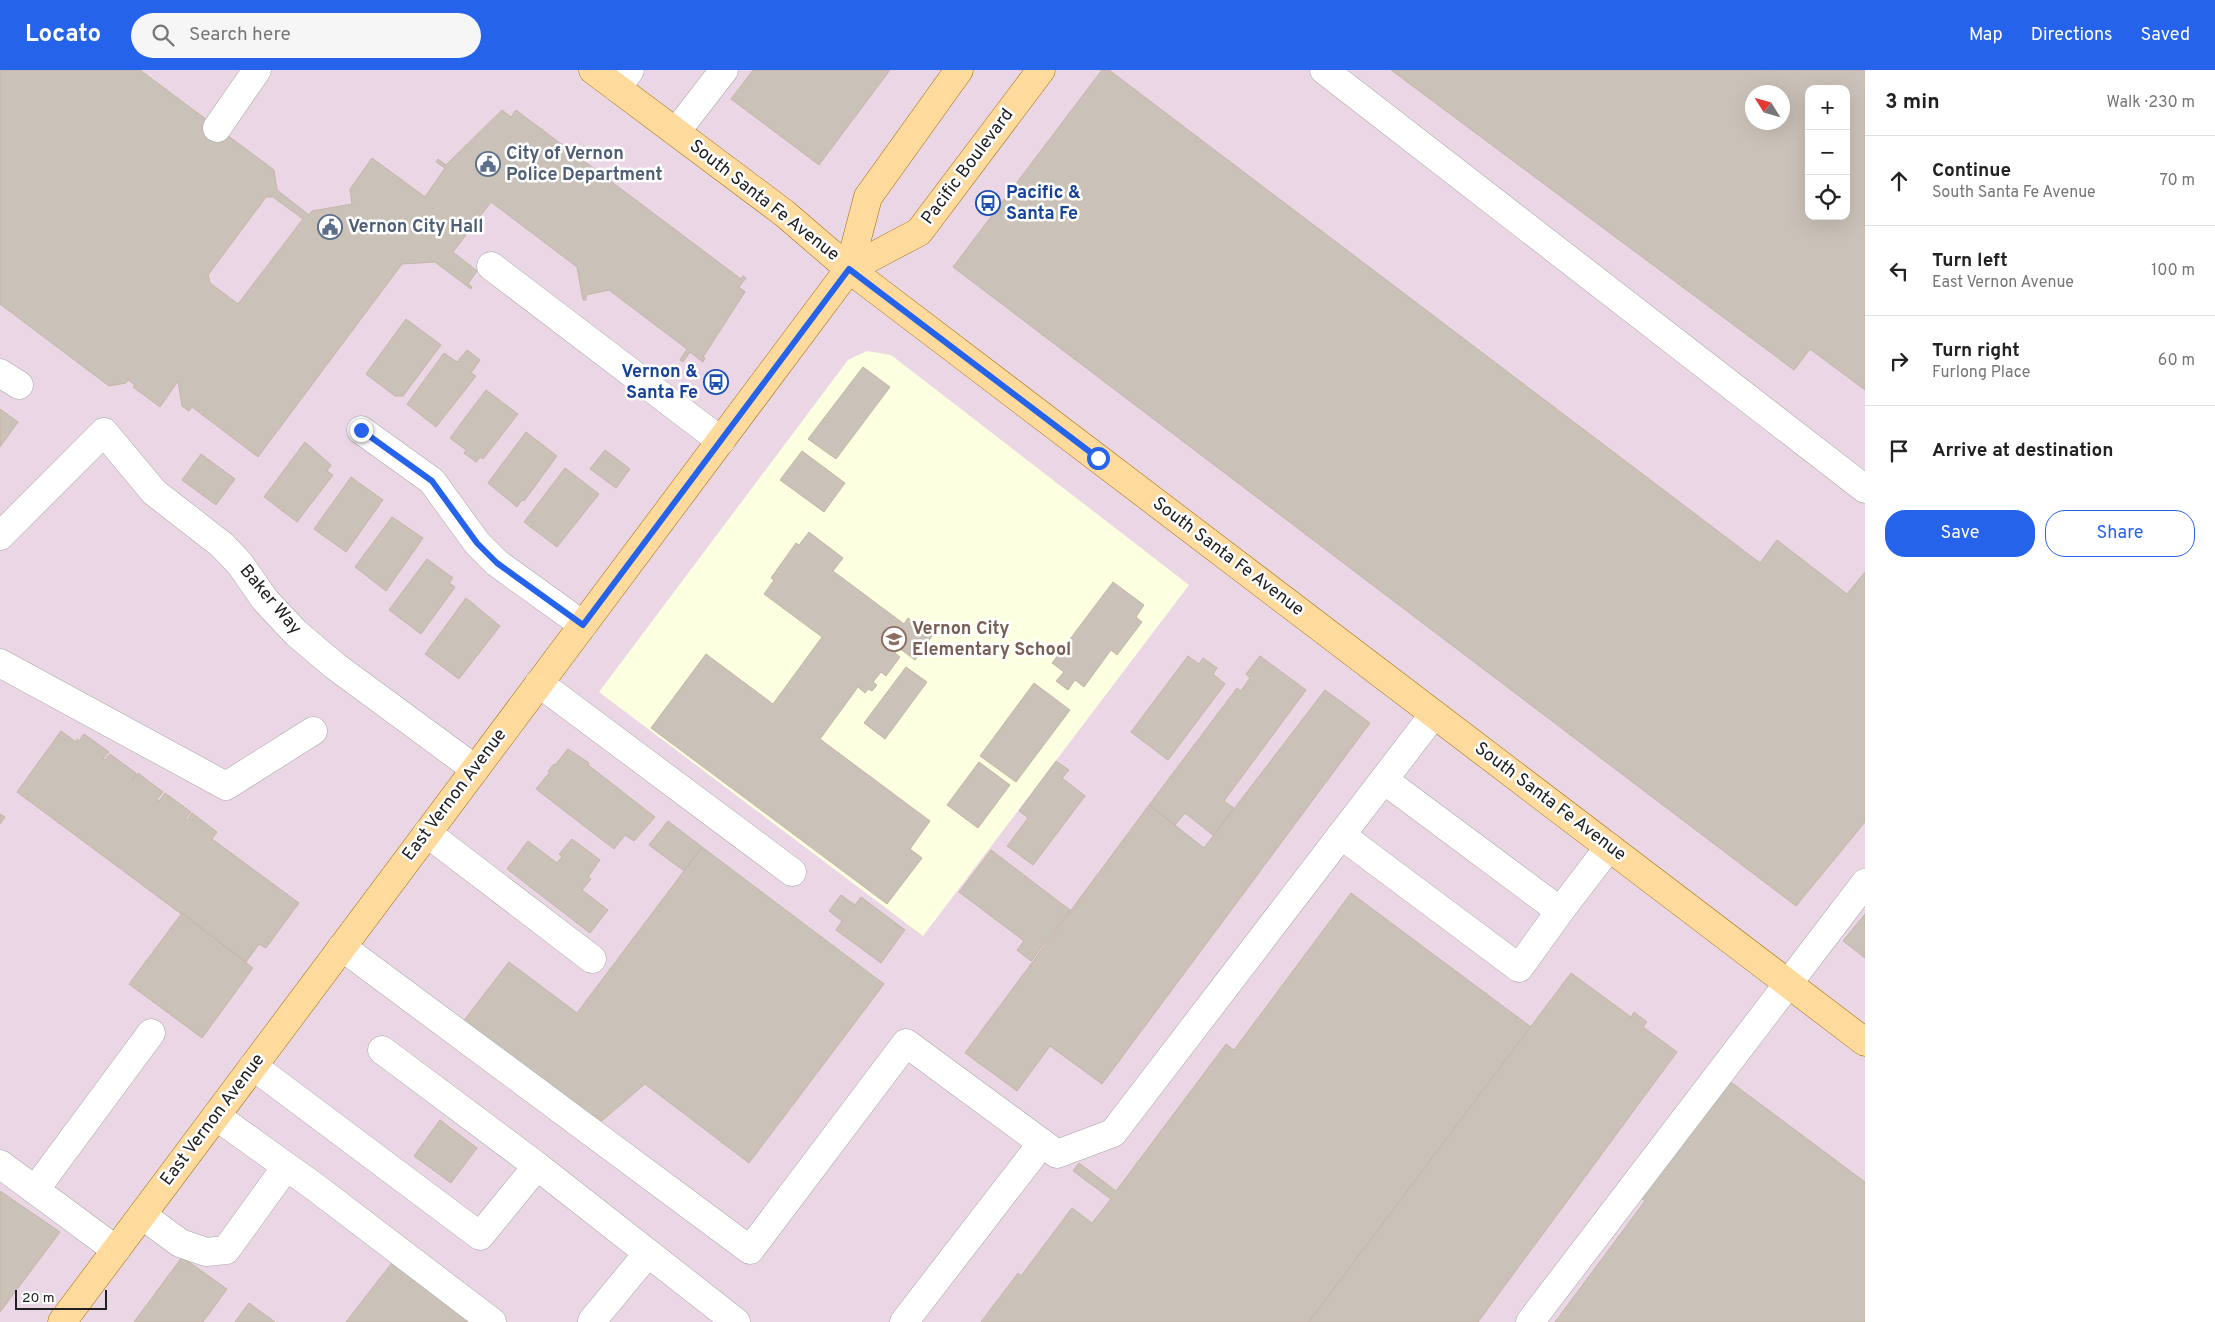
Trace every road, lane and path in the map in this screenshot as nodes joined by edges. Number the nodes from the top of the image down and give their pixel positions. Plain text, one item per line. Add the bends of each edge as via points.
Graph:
1 (257, 70) edge
2 (593, 70) edge
3 (724, 70) edge
4 (959, 70) edge
5 (1041, 70) edge
6 (1324, 70) edge
7 (623, 79) edge
8 (217, 128) dead end
9 (676, 132) junction
10 (491, 266) dead end
11 (849, 269) junction
12 (361, 430) dead end
13 (721, 441) junction
14 (1865, 489) edge
15 (0, 536) edge
16 (583, 625) junction
17 (0, 663) edge
18 (539, 683) junction
19 (1434, 714) junction
20 (313, 731) dead end
21 (475, 770) junction
22 (1384, 780) junction
23 (427, 833) junction
24 (1341, 835) junction
25 (1609, 847) junction
26 (792, 872) dead end
27 (1865, 883) edge
28 (1560, 911) junction
29 (342, 947) junction
30 (592, 959) dead end
31 (1789, 984) junction
32 (151, 1033) dead end
33 (1865, 1042) edge
34 (382, 1050) dead end
35 (253, 1066) junction
36 (216, 1116) junction
37 (1042, 1142) junction
38 (0, 1164) edge
39 (537, 1166) junction
40 (286, 1167) junction
41 (35, 1190) junction
42 (142, 1215) junction
43 (116, 1250) junction
44 (648, 1253) junction
45 (62, 1322) edge
46 (492, 1322) edge
47 (594, 1322) edge
48 (736, 1322) edge
49 (904, 1322) edge
50 (1530, 1322) edge

1 - 8 street
2 - 7 main road, South Santa Fe Avenue
3 - 9 street
4 - 11 main road via 868,197
5 - 11 main road, Pacific Boulevard via 919,232
6 - 14 street
7 - 9 main road, South Santa Fe Avenue
9 - 11 main road, South Santa Fe Avenue via 784,213
10 - 13 street
11 - 13 main road, East Vernon Avenue
11 - 19 main road, South Santa Fe Avenue
12 - 16 street via 432,481 477,543 497,563
13 - 16 main road, East Vernon Avenue
15 - 21 street, Baker Way via 104,432 154,492 222,545 296,633 335,666
16 - 18 main road, East Vernon Avenue
17 - 20 street via 226,786
18 - 21 main road, East Vernon Avenue
18 - 26 street
19 - 22 street
19 - 25 main road, South Santa Fe Avenue
21 - 23 main road, East Vernon Avenue
22 - 24 street
22 - 28 street
23 - 29 main road, East Vernon Avenue
23 - 30 street
24 - 28 street via 1520,968
24 - 37 street via 1113,1133 1057,1154
25 - 28 street
25 - 31 main road, South Santa Fe Avenue
27 - 31 street
29 - 35 main road, East Vernon Avenue
29 - 37 street via 750,1250 906,1043
31 - 33 main road, South Santa Fe Avenue
31 - 50 street
32 - 41 street
34 - 39 street
35 - 36 main road, East Vernon Avenue
35 - 39 street via 480,1236
36 - 40 street
36 - 42 main road, East Vernon Avenue
37 - 49 street
38 - 41 street
39 - 44 street
40 - 42 street via 226,1250 206,1252 180,1243
40 - 46 street
41 - 43 street
42 - 43 main road, East Vernon Avenue
43 - 45 main road, East Vernon Avenue
44 - 47 street via 592,1320
44 - 48 street

